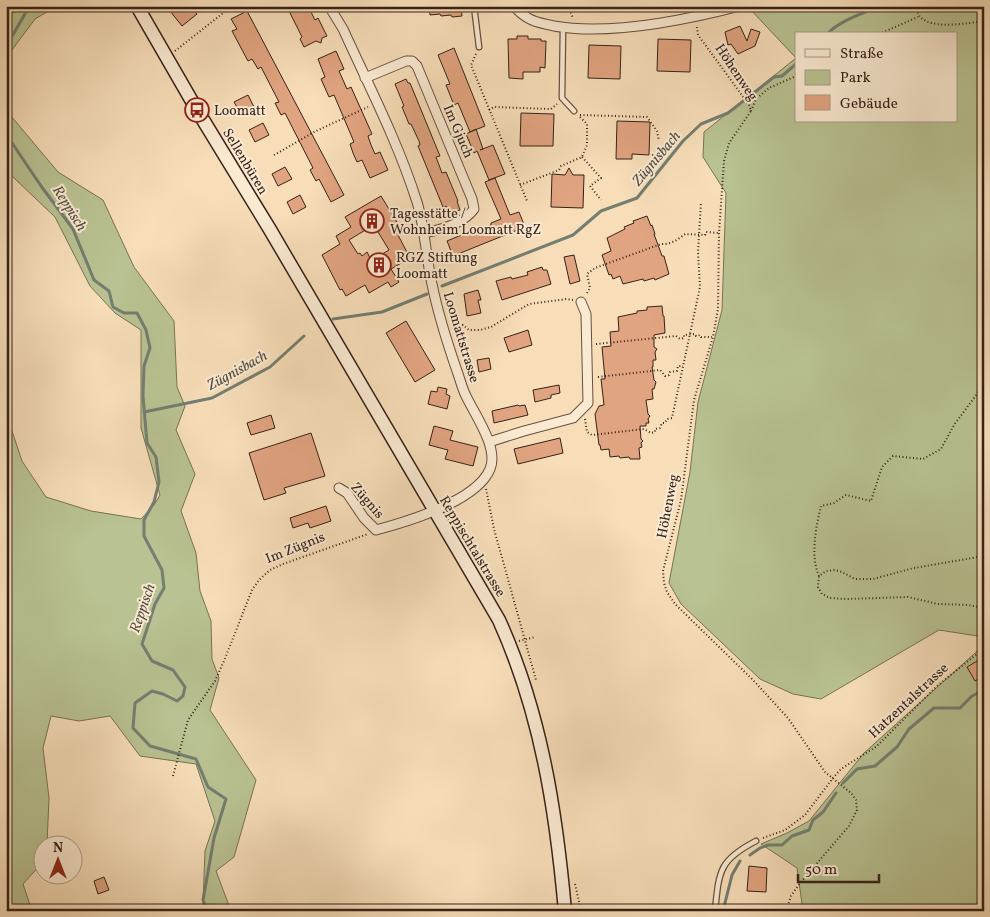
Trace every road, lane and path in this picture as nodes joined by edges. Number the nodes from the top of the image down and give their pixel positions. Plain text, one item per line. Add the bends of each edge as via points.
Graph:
1 (20, 6) edge
2 (137, 6) edge
3 (232, 6) edge
4 (329, 6) edge
5 (474, 6) edge
6 (514, 6) edge
7 (740, 6) edge
8 (915, 6) edge
9 (919, 16) junction
10 (6, 20) edge
11 (984, 21) edge
12 (563, 27) junction
13 (883, 32) edge
14 (698, 35) dead end
15 (479, 47) joint
16 (178, 56) dead end
17 (795, 76) edge
18 (365, 78) junction
19 (563, 100) junction
20 (377, 103) junction
21 (489, 110) junction
22 (751, 111) junction
23 (576, 113) junction
24 (659, 141) dead end
25 (274, 155) dead end
26 (582, 157) junction
27 (520, 185) junction
28 (601, 200) dead end
29 (526, 201) dead end
30 (701, 202) dead end
31 (269, 228) joint
32 (424, 233) junction
33 (719, 233) junction
34 (699, 235) junction
35 (582, 302) junction
36 (442, 330) junction
37 (690, 334) junction
38 (712, 337) junction
39 (587, 345) junction
40 (684, 366) junction
41 (984, 376) edge
42 (588, 378) junction
43 (582, 410) junction
44 (489, 442) junction
45 (339, 488) dead end
46 (434, 511) junction
47 (376, 530) junction
48 (984, 556) edge
49 (819, 576) junction
50 (984, 608) edge
51 (535, 637) dead end
52 (510, 645) junction
53 (984, 652) edge
54 (173, 776) dead end
55 (833, 778) junction
56 (756, 841) joint
57 (565, 911) edge
58 (715, 911) edge
59 (786, 911) edge

1 - 10 path
2 - 31 main road, Sellenbüren
3 - 16 path via 175,51
4 - 18 street, Loomattstrasse
5 - 15 lane
6 - 12 street via 530,19
7 - 12 street via 694,17 617,28
8 - 9 path
9 - 11 path via 927,22 939,24
9 - 13 path
12 - 19 lane
14 - 22 path, Höhenweg
15 - 21 path via 471,65
17 - 22 path via 769,88 756,99
18 - 20 street, Loomattstrasse
18 - 32 street, Im Gjuch via 412,60 472,199 474,209 468,216
19 - 21 path via 551,109 494,107
19 - 23 lane
20 - 25 path
20 - 32 street, Loomattstrasse via 408,175
21 - 27 path
22 - 33 path, Höhenweg via 726,152
23 - 24 path via 648,117
23 - 26 path via 587,124 587,145
26 - 27 path
26 - 28 path via 601,178 590,186
27 - 29 path
30 - 34 path
31 - 46 main road, Reppischtalstrasse
32 - 36 street, Loomattstrasse
33 - 34 path
33 - 38 path, Höhenweg via 718,309
34 - 35 path via 685,234 664,245 596,268 587,274 590,288
34 - 37 path via 700,288
35 - 36 path via 567,299 528,304 491,327 470,330 463,325
35 - 39 street via 586,314
36 - 44 street, Loomattstrasse via 465,393
37 - 38 path
37 - 39 path via 679,339 676,336
37 - 40 path
38 - 55 path, Höhenweg via 694,400 681,500 663,571 664,584 675,604 788,718 825,772
39 - 42 street
40 - 42 path via 678,366 677,371 665,376 660,370
40 - 43 path via 672,418 666,419 654,432 644,429 592,435 587,432
41 - 49 path via 977,394 941,449 923,459 893,456 882,467 871,501 846,495 821,506 816,527 815,567
42 - 43 street via 588,403
43 - 44 street via 574,418
44 - 46 street, Loomattstrasse via 492,455 490,469 481,483
45 - 47 street, Zügnis via 347,493
46 - 47 street
46 - 52 main road, Reppischtalstrasse via 486,597
47 - 54 path, Im Zügnis via 283,564 259,580 214,681 188,720
48 - 49 path via 914,568 873,580 856,580 835,570
49 - 50 path via 818,586 822,594 830,598 908,597 938,604
51 - 52 path
52 - 57 main road, Reppischtalstrasse via 528,694 544,760
53 - 55 path, Hatzentalstrasse via 937,686 886,738 850,762
55 - 56 path, Hatzentalstrasse via 805,816 785,830
55 - 59 path, Höhenweg via 851,793 857,810 849,826 791,896
56 - 58 lane via 738,850 725,864 717,886

